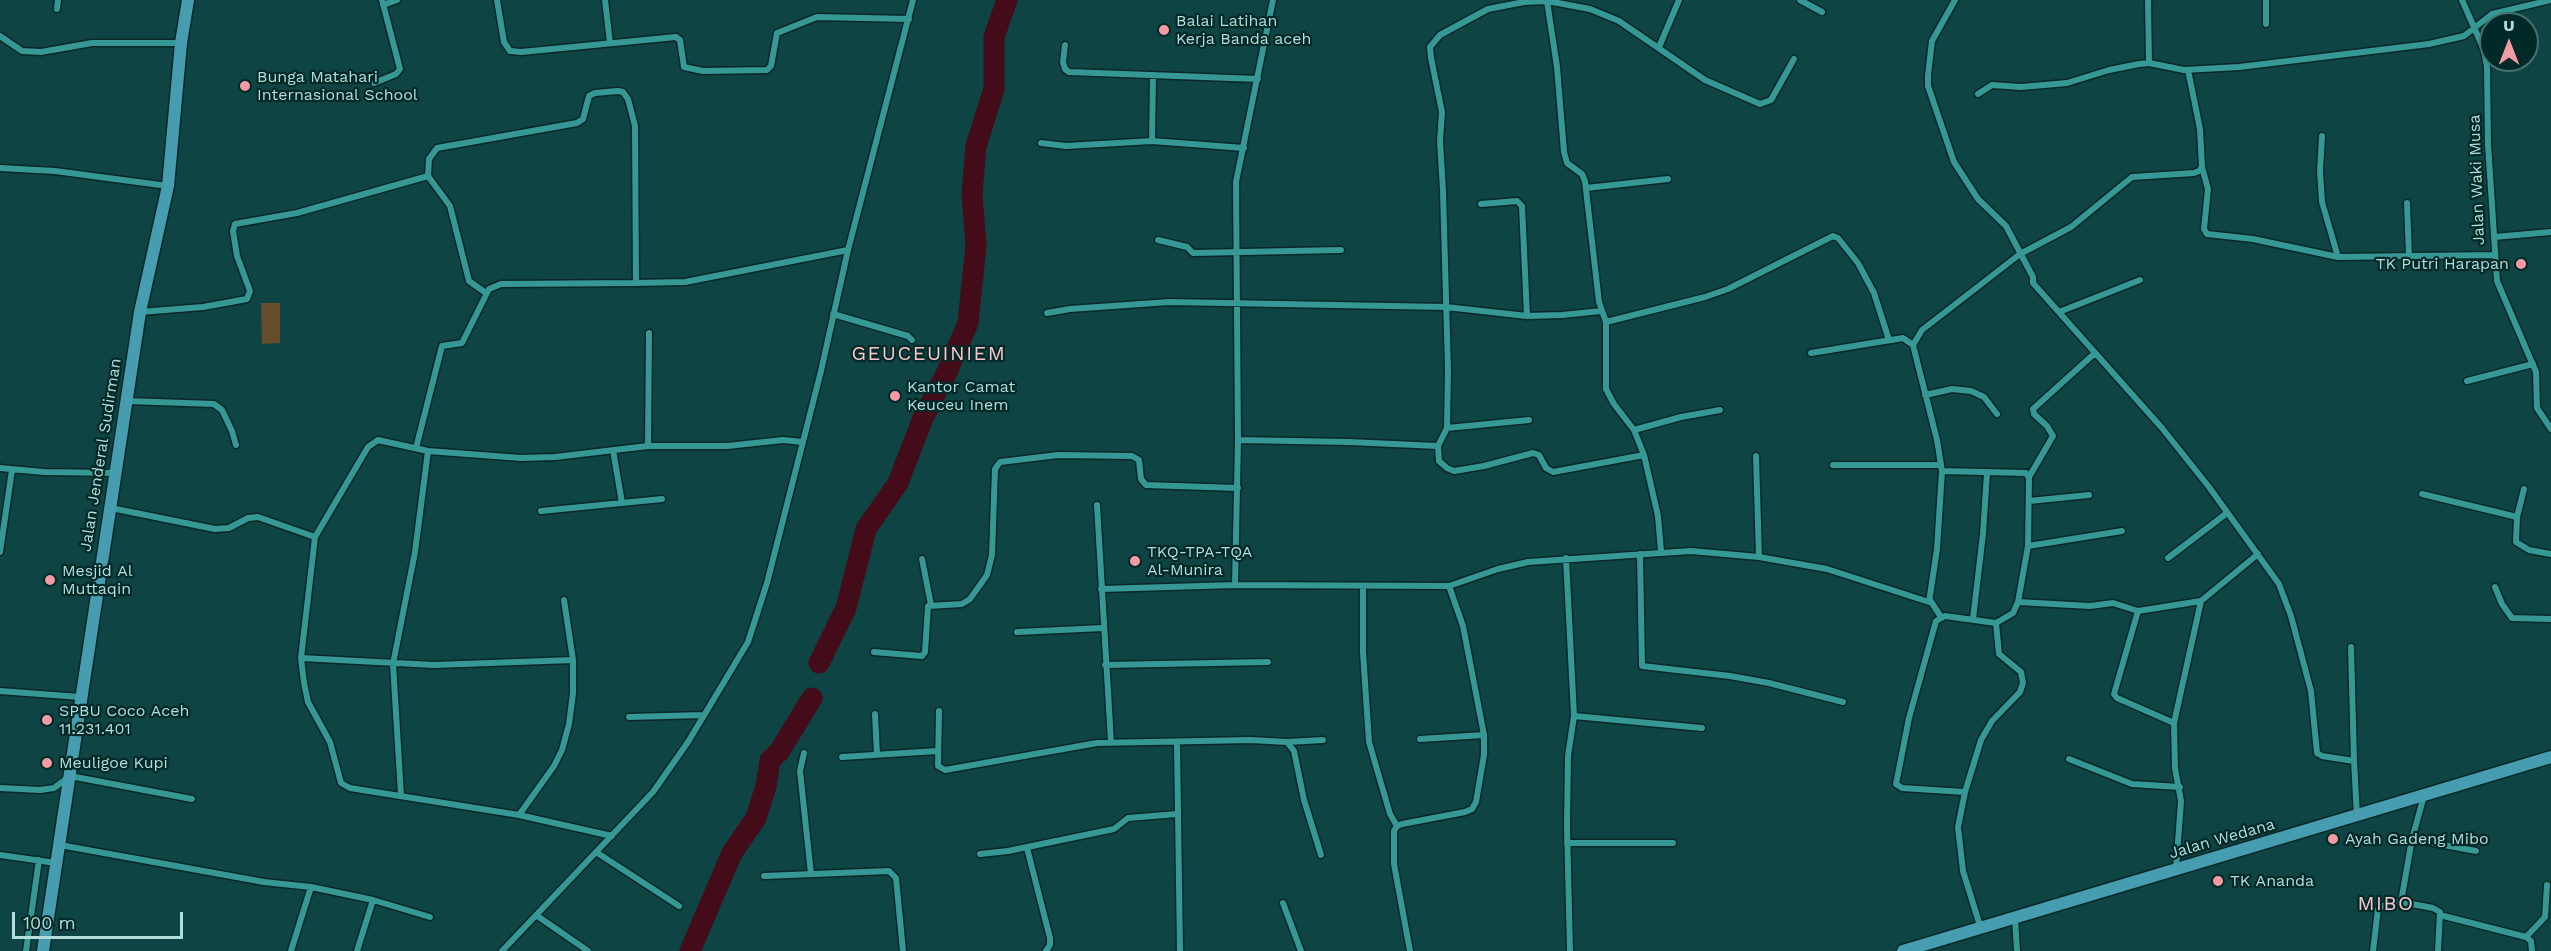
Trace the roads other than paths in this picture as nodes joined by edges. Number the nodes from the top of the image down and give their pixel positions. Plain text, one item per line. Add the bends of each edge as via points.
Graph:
1 (58, 0) edge
2 (188, 0) edge
3 (397, 0) edge
4 (496, 0) edge
5 (604, 0) edge
6 (913, 0) edge
7 (1273, 0) edge
8 (1592, 0) edge
9 (1679, 0) edge
10 (1800, 0) edge
11 (1955, 0) edge
12 (2148, 0) edge
13 (2266, 0) edge
14 (2462, 0) edge
15 (2551, 0) edge
16 (1547, 1) edge
17 (383, 3) edge
18 (57, 9) dead end
19 (1590, 9) junction
20 (1822, 12) dead end
21 (909, 19) junction
22 (2266, 24) dead end
23 (2474, 27) junction
24 (0, 36) edge
25 (181, 43) junction
26 (610, 43) junction
27 (1065, 45) dead end
28 (1659, 47) junction
29 (1794, 59) dead end
30 (2149, 63) junction
31 (2188, 70) junction
32 (1153, 75) junction
33 (1258, 79) junction
34 (374, 83) dead end
35 (1978, 94) dead end
36 (2322, 135) dead end
37 (1152, 141) junction
38 (1041, 143) dead end
39 (1244, 148) junction
40 (2202, 166) junction
41 (0, 168) edge
42 (428, 176) junction
43 (1668, 179) dead end
44 (168, 186) junction
45 (1586, 188) junction
46 (2407, 203) dead end
47 (1481, 204) dead end
48 (2551, 232) edge
49 (2494, 237) junction
50 (1158, 240) dead end
51 (848, 250) junction
52 (1341, 250) dead end
53 (1236, 253) junction
54 (2020, 254) junction
55 (2494, 255) junction
56 (2409, 256) junction
57 (2338, 257) junction
58 (2140, 280) dead end
59 (636, 283) junction
60 (486, 293) junction
61 (1236, 303) junction
62 (1446, 306) junction
63 (1601, 311) junction
64 (140, 312) junction
65 (2059, 312) junction
66 (1047, 313) dead end
67 (833, 314) junction
68 (1527, 316) junction
69 (1606, 322) junction
70 (649, 333) dead end
71 (912, 340) dead end
72 (1889, 340) junction
73 (1913, 345) junction
74 (1811, 353) dead end
75 (2095, 353) junction
76 (2533, 364) junction
77 (2467, 381) dead end
78 (1925, 395) junction
79 (126, 401) junction
80 (1720, 410) dead end
81 (1997, 414) dead end
82 (1529, 420) dead end
83 (1447, 428) junction
84 (2551, 429) edge
85 (1634, 430) junction
86 (1238, 440) junction
87 (803, 442) junction
88 (236, 445) dead end
89 (648, 446) junction
90 (1438, 446) junction
91 (416, 448) junction
92 (613, 450) junction
93 (428, 451) junction
94 (1644, 455) junction
95 (1756, 456) dead end
96 (1833, 465) dead end
97 (0, 468) edge
98 (1941, 468) junction
99 (12, 470) junction
100 (116, 473) junction
101 (1987, 473) junction
102 (2029, 477) junction
103 (1238, 488) junction
104 (2524, 489) dead end
105 (2422, 494) dead end
106 (2089, 495) dead end
107 (662, 499) dead end
108 (2029, 501) junction
109 (622, 503) junction
110 (1097, 505) dead end
111 (110, 507) junction
112 (541, 511) dead end
113 (2227, 513) junction
114 (2517, 517) junction
115 (2122, 531) dead end
116 (315, 537) junction
117 (2028, 546) junction
118 (1661, 551) junction
119 (0, 552) edge
120 (1641, 554) junction
121 (2551, 554) edge
122 (2258, 555) junction
123 (1759, 557) junction
124 (1566, 558) junction
125 (2168, 558) dead end
126 (922, 559) dead end
127 (1235, 585) junction
128 (1363, 586) junction
129 (1449, 586) junction
130 (2495, 587) dead end
131 (1101, 589) junction
132 (564, 600) dead end
133 (1930, 600) junction
134 (2201, 601) junction
135 (2018, 602) junction
136 (931, 605) junction
137 (2138, 611) junction
138 (1941, 617) junction
139 (1973, 619) junction
140 (2551, 620) edge
141 (1996, 623) junction
142 (1103, 628) junction
143 (1017, 632) dead end
144 (2351, 647) dead end
145 (874, 652) dead end
146 (301, 658) junction
147 (573, 660) junction
148 (1268, 662) dead end
149 (393, 664) junction
150 (1105, 665) junction
151 (0, 691) edge
152 (80, 697) junction
153 (1843, 702) dead end
154 (939, 711) dead end
155 (875, 714) dead end
156 (704, 715) junction
157 (1574, 716) junction
158 (629, 717) dead end
159 (2174, 723) junction
160 (1702, 728) dead end
161 (1484, 735) junction
162 (1420, 738) dead end
163 (1323, 740) dead end
164 (1111, 742) junction
165 (1287, 742) junction
166 (1178, 743) junction
167 (937, 751) junction
168 (804, 753) dead end
169 (878, 755) junction
170 (842, 757) dead end
171 (2551, 757) edge
172 (2069, 759) dead end
173 (2354, 761) junction
174 (70, 776) junction
175 (2180, 787) junction
176 (0, 788) edge
177 (1965, 792) junction
178 (401, 795) junction
179 (2424, 796) junction
180 (192, 799) dead end
181 (1178, 814) junction
182 (519, 815) junction
183 (2356, 816) junction
184 (1396, 826) junction
185 (612, 836) junction
186 (2412, 839) junction
187 (1567, 843) junction
188 (1673, 843) dead end
189 (60, 845) junction
190 (1027, 848) junction
191 (2476, 851) dead end
192 (596, 852) junction
193 (980, 854) dead end
194 (0, 855) edge
195 (1321, 855) dead end
196 (39, 860) junction
197 (57, 863) junction
198 (2175, 870) junction
199 (811, 874) junction
200 (764, 876) dead end
201 (2547, 885) dead end
202 (311, 887) junction
203 (373, 900) junction
204 (2401, 902) junction
205 (1283, 903) dead end
206 (679, 906) dead end
207 (536, 915) junction
208 (2440, 915) junction
209 (430, 916) dead end
210 (2015, 918) junction
211 (1982, 929) junction
212 (2526, 937) junction
213 (26, 951) edge
214 (43, 951) edge
215 (291, 951) edge
216 (357, 951) edge
217 (502, 951) edge
218 (588, 951) edge
219 (903, 951) edge
220 (1046, 951) edge
221 (1180, 951) edge
222 (1301, 951) edge
223 (1410, 951) edge
224 (1569, 951) edge
225 (1903, 951) edge
226 (2017, 951) edge
227 (2373, 951) edge
228 (2438, 951) edge
229 (2532, 951) edge

1 - 18 street
2 - 25 street, Jalan Jenderal Sudirman
3 - 17 street
4 - 26 street via 504,42 510,51
5 - 26 street
6 - 21 street
7 - 33 street
8 - 19 street
9 - 28 street
10 - 20 street
11 - 54 street via 1932,41 1928,86 1954,162 1978,198 2001,220
12 - 30 street
13 - 22 street
14 - 23 street, Jalan Waki Musa
15 - 23 street via 2492,14
16 - 19 street
16 - 45 street via 1564,152 1567,163 1584,178
16 - 62 street via 1488,9 1440,35 1431,47 1442,112
17 - 34 street via 400,69
19 - 28 street via 1628,26
21 - 26 street via 817,16 777,33 771,66 765,70 703,71 684,67 680,40 676,37
21 - 51 street
23 - 31 street via 2464,36 2430,44
23 - 49 street, Jalan Waki Musa via 2487,67
24 - 25 street via 22,51 41,52 92,43
25 - 44 street, Jalan Jenderal Sudirman
27 - 32 street via 1063,62 1069,72
28 - 29 street via 1705,80 1760,104 1771,100
30 - 31 street
30 - 35 street via 2067,83 1992,85
31 - 40 street via 2200,129
32 - 33 street
32 - 37 street
33 - 39 street
36 - 57 street via 2322,202
37 - 38 street via 1066,146
37 - 39 street
39 - 53 street via 1236,182
40 - 54 street via 2194,173 2132,177 2071,227
40 - 57 street via 2208,189 2204,229 2207,234 2253,239
41 - 44 street via 66,172
42 - 59 street via 429,159 437,148 577,123 583,119 589,96 624,92 635,126
42 - 60 street via 450,206 469,281
42 - 64 street via 297,213 235,224 232,231 237,256 250,291 247,298 203,307
43 - 45 street
44 - 64 street, Jalan Jenderal Sudirman
45 - 63 street
46 - 56 street
47 - 68 street via 1517,201 1522,206
48 - 49 street
49 - 55 street, Jalan Waki Musa
50 - 53 street via 1187,247 1193,253
51 - 59 street via 685,282
51 - 67 street
52 - 53 street
53 - 61 street
54 - 65 street via 2033,283
54 - 73 street via 1923,330
55 - 56 street
55 - 76 street, Jalan Waki Musa via 2500,294
56 - 57 street
58 - 65 street
59 - 60 street via 501,284
60 - 91 street via 462,343 442,346
61 - 62 street
61 - 66 street via 1150,302
61 - 86 street
62 - 68 street
62 - 83 street
63 - 68 street
63 - 69 street
64 - 79 street, Jalan Jenderal Sudirman
65 - 75 street
67 - 71 street
67 - 87 street
69 - 72 street via 1728,289 1833,236 1858,263 1874,293
69 - 85 street via 1606,389
70 - 89 street
72 - 73 street via 1903,338
72 - 74 street
73 - 78 street
75 - 102 street via 2033,409 2053,436
75 - 113 street via 2162,428
76 - 77 street
76 - 84 street, Jalan Waki Musa via 2537,408
78 - 81 street via 1952,389 1971,391 1984,397
78 - 98 street
79 - 88 street via 214,404 222,410
79 - 100 street, Jalan Jenderal Sudirman
80 - 85 street
82 - 83 street
83 - 90 street
85 - 94 street
86 - 90 street
86 - 103 street
87 - 89 street
87 - 156 street via 748,642
89 - 92 street
90 - 94 street via 1439,461 1454,471 1533,453 1553,472
91 - 93 street
91 - 116 street via 381,440 371,443
92 - 93 street via 555,458
92 - 109 street
93 - 149 street via 415,552
94 - 118 street via 1659,516
95 - 123 street
96 - 98 street
97 - 99 street
98 - 101 street
98 - 133 street
99 - 100 street
99 - 119 street
100 - 111 street, Jalan Jenderal Sudirman
101 - 102 street via 2026,473
101 - 139 street
102 - 108 street
103 - 127 street
103 - 136 street via 1146,485 1141,479 1139,460 1132,456 1058,455 999,462 995,469 991,568 966,602
104 - 114 street
105 - 114 street
106 - 108 street
107 - 109 street
108 - 117 street
109 - 112 street
110 - 131 street
111 - 116 street via 215,529 258,517
111 - 152 street, Jalan Jenderal Sudirman
113 - 122 street
113 - 125 street
114 - 121 street via 2518,545
115 - 117 street
116 - 146 street
117 - 135 street
118 - 120 street
118 - 123 street
120 - 124 street
120 - 153 street via 1642,666 1730,676
122 - 134 street
122 - 173 street via 2282,588 2291,616 2311,691 2317,753
123 - 133 street via 1827,569 1924,602
124 - 129 street via 1508,566
124 - 157 street
126 - 136 street
127 - 128 street
127 - 131 street
128 - 129 street
128 - 184 street via 1369,742
129 - 161 street via 1463,626
130 - 140 street via 2512,618
131 - 142 street
132 - 147 street
133 - 138 street
134 - 137 street
134 - 159 street
135 - 137 street via 2090,606 2113,603
135 - 141 street via 2010,616
136 - 145 street via 926,609 923,656
137 - 159 street via 2114,694
138 - 139 street
138 - 177 street via 1931,634 1896,784 1902,788
139 - 141 street
141 - 177 street via 1998,651 2021,672 2023,683 1984,735
142 - 143 street
142 - 150 street
144 - 173 street
146 - 149 street
146 - 178 street via 308,702 330,742 342,783 350,788
147 - 149 street
147 - 182 street via 571,707 562,750
148 - 150 street
149 - 178 street
150 - 164 street
151 - 152 street
152 - 174 street, Jalan Jenderal Sudirman
154 - 167 street
155 - 169 street
156 - 158 street
156 - 185 street via 653,792
157 - 160 street
157 - 187 street via 1568,756
159 - 175 street via 2175,768
161 - 162 street
161 - 184 street via 1483,761 1472,809
163 - 165 street
164 - 166 street
164 - 167 street via 949,771 939,768
165 - 166 street
165 - 195 street via 1294,751
166 - 181 street
167 - 169 street
168 - 199 street via 800,771
169 - 170 street
171 - 179 street, Jalan Wedana
172 - 175 street via 2132,784
173 - 183 street
174 - 176 street via 54,788
174 - 180 street
174 - 189 street, Jalan Jenderal Sudirman
175 - 198 street
177 - 211 street via 1958,827 1959,848
178 - 182 street
179 - 183 street, Jalan Wedana
179 - 186 street
181 - 190 street via 1128,818 1114,829
181 - 221 street
182 - 185 street
183 - 198 street, Jalan Wedana
184 - 223 street via 1394,864
185 - 192 street
186 - 191 street
186 - 204 street
187 - 188 street
187 - 224 street
189 - 197 street, Jalan Jenderal Sudirman
189 - 202 street
190 - 193 street
190 - 220 street via 1051,940
192 - 206 street
192 - 207 street
194 - 196 street
196 - 197 street
196 - 213 street
197 - 214 street, Jalan Jenderal Sudirman
198 - 210 street, Jalan Wedana
199 - 200 street
199 - 219 street via 891,872 896,878
201 - 212 street via 2545,917
202 - 203 street
202 - 215 street
203 - 209 street
203 - 216 street
204 - 208 street via 2436,909
204 - 227 street via 2379,909
205 - 222 street
207 - 217 street
207 - 218 street
208 - 212 street
208 - 228 street
210 - 211 street, Jalan Wedana
210 - 226 street
211 - 225 street, Jalan Wedana
212 - 229 street via 2531,941

